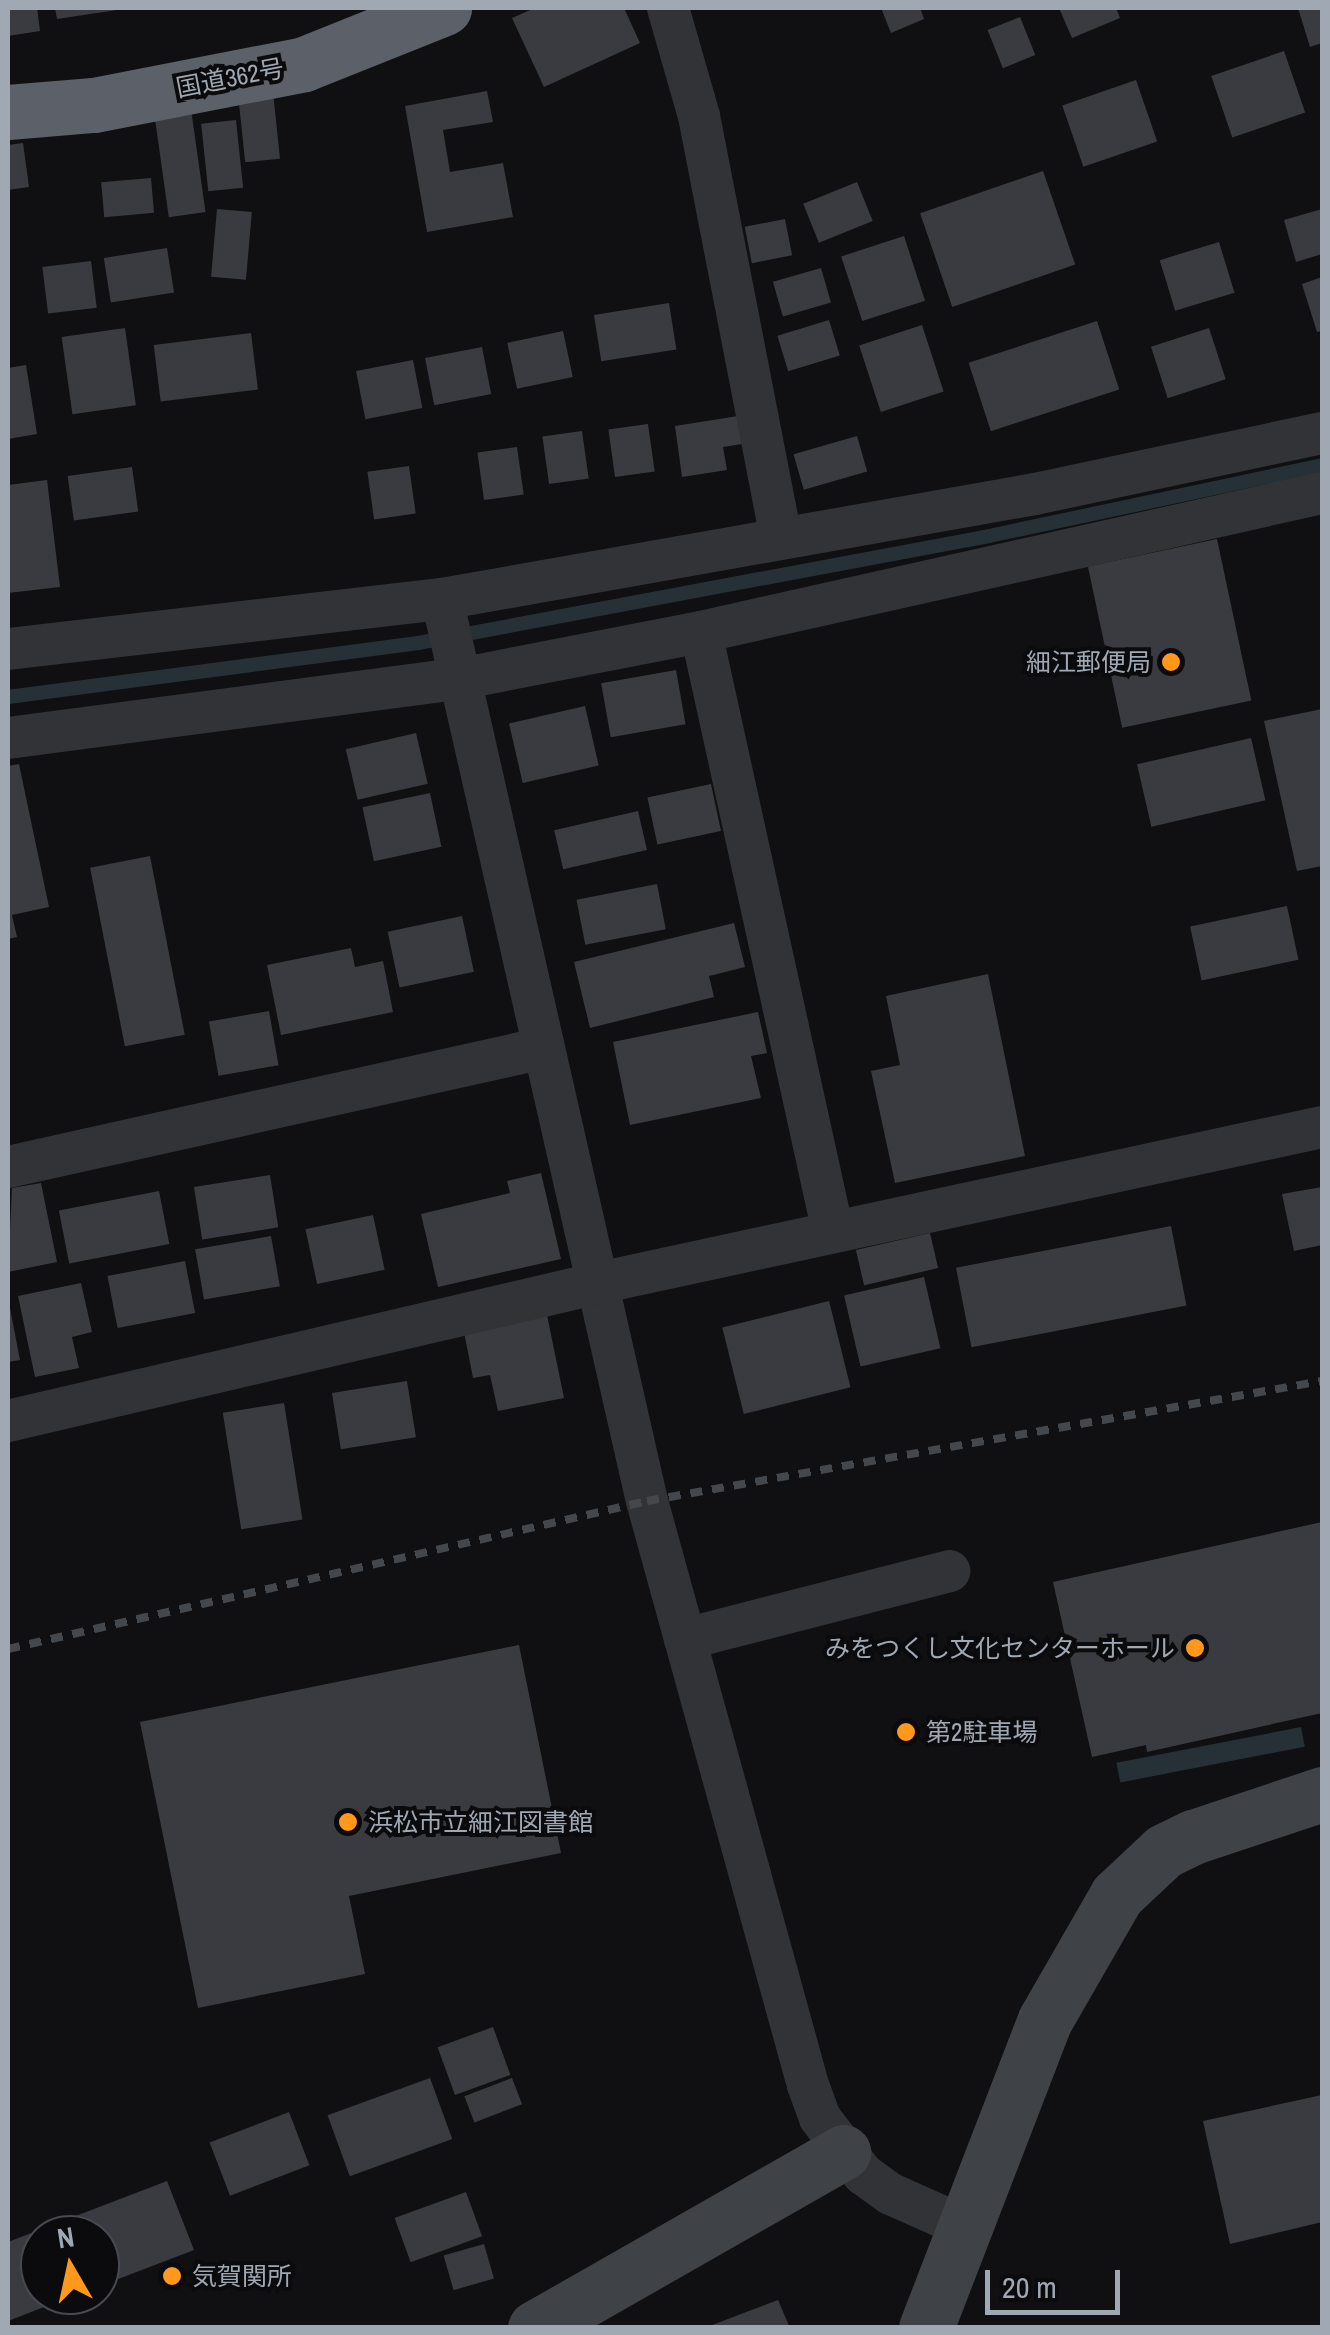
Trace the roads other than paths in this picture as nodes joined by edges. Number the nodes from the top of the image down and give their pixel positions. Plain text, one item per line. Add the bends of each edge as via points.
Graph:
1 (444, 8) edge
2 (668, 8) edge
3 (8, 112) edge
4 (1322, 433) edge
5 (1322, 493) edge
6 (781, 537) junction
7 (442, 599) junction
8 (700, 632) junction
9 (8, 649) edge
10 (459, 679) junction
11 (8, 738) edge
12 (539, 1049) junction
13 (1322, 1127) edge
14 (8, 1167) edge
15 (833, 1232) junction
16 (594, 1284) junction
17 (8, 1421) edge
18 (949, 1572) dead end
19 (685, 1639) junction
20 (1322, 1794) edge
21 (843, 2152) junction
22 (965, 2227) junction
23 (534, 2328) edge
24 (926, 2328) edge

1 - 3 highway, 国道362号 via 304,64 94,105
2 - 6 street via 698,116
4 - 6 street via 1035,494
5 - 8 street
6 - 7 street
7 - 9 street
7 - 10 street
8 - 10 street
8 - 15 street
10 - 11 street
10 - 12 street
12 - 14 street
12 - 16 street
13 - 15 street
15 - 16 street
16 - 17 street
16 - 19 street
18 - 19 street
19 - 21 street via 808,2085
20 - 22 street via 1193,1837 1151,1861 1117,1895 1053,2004
21 - 22 street via 892,2194
21 - 23 street
22 - 24 street

